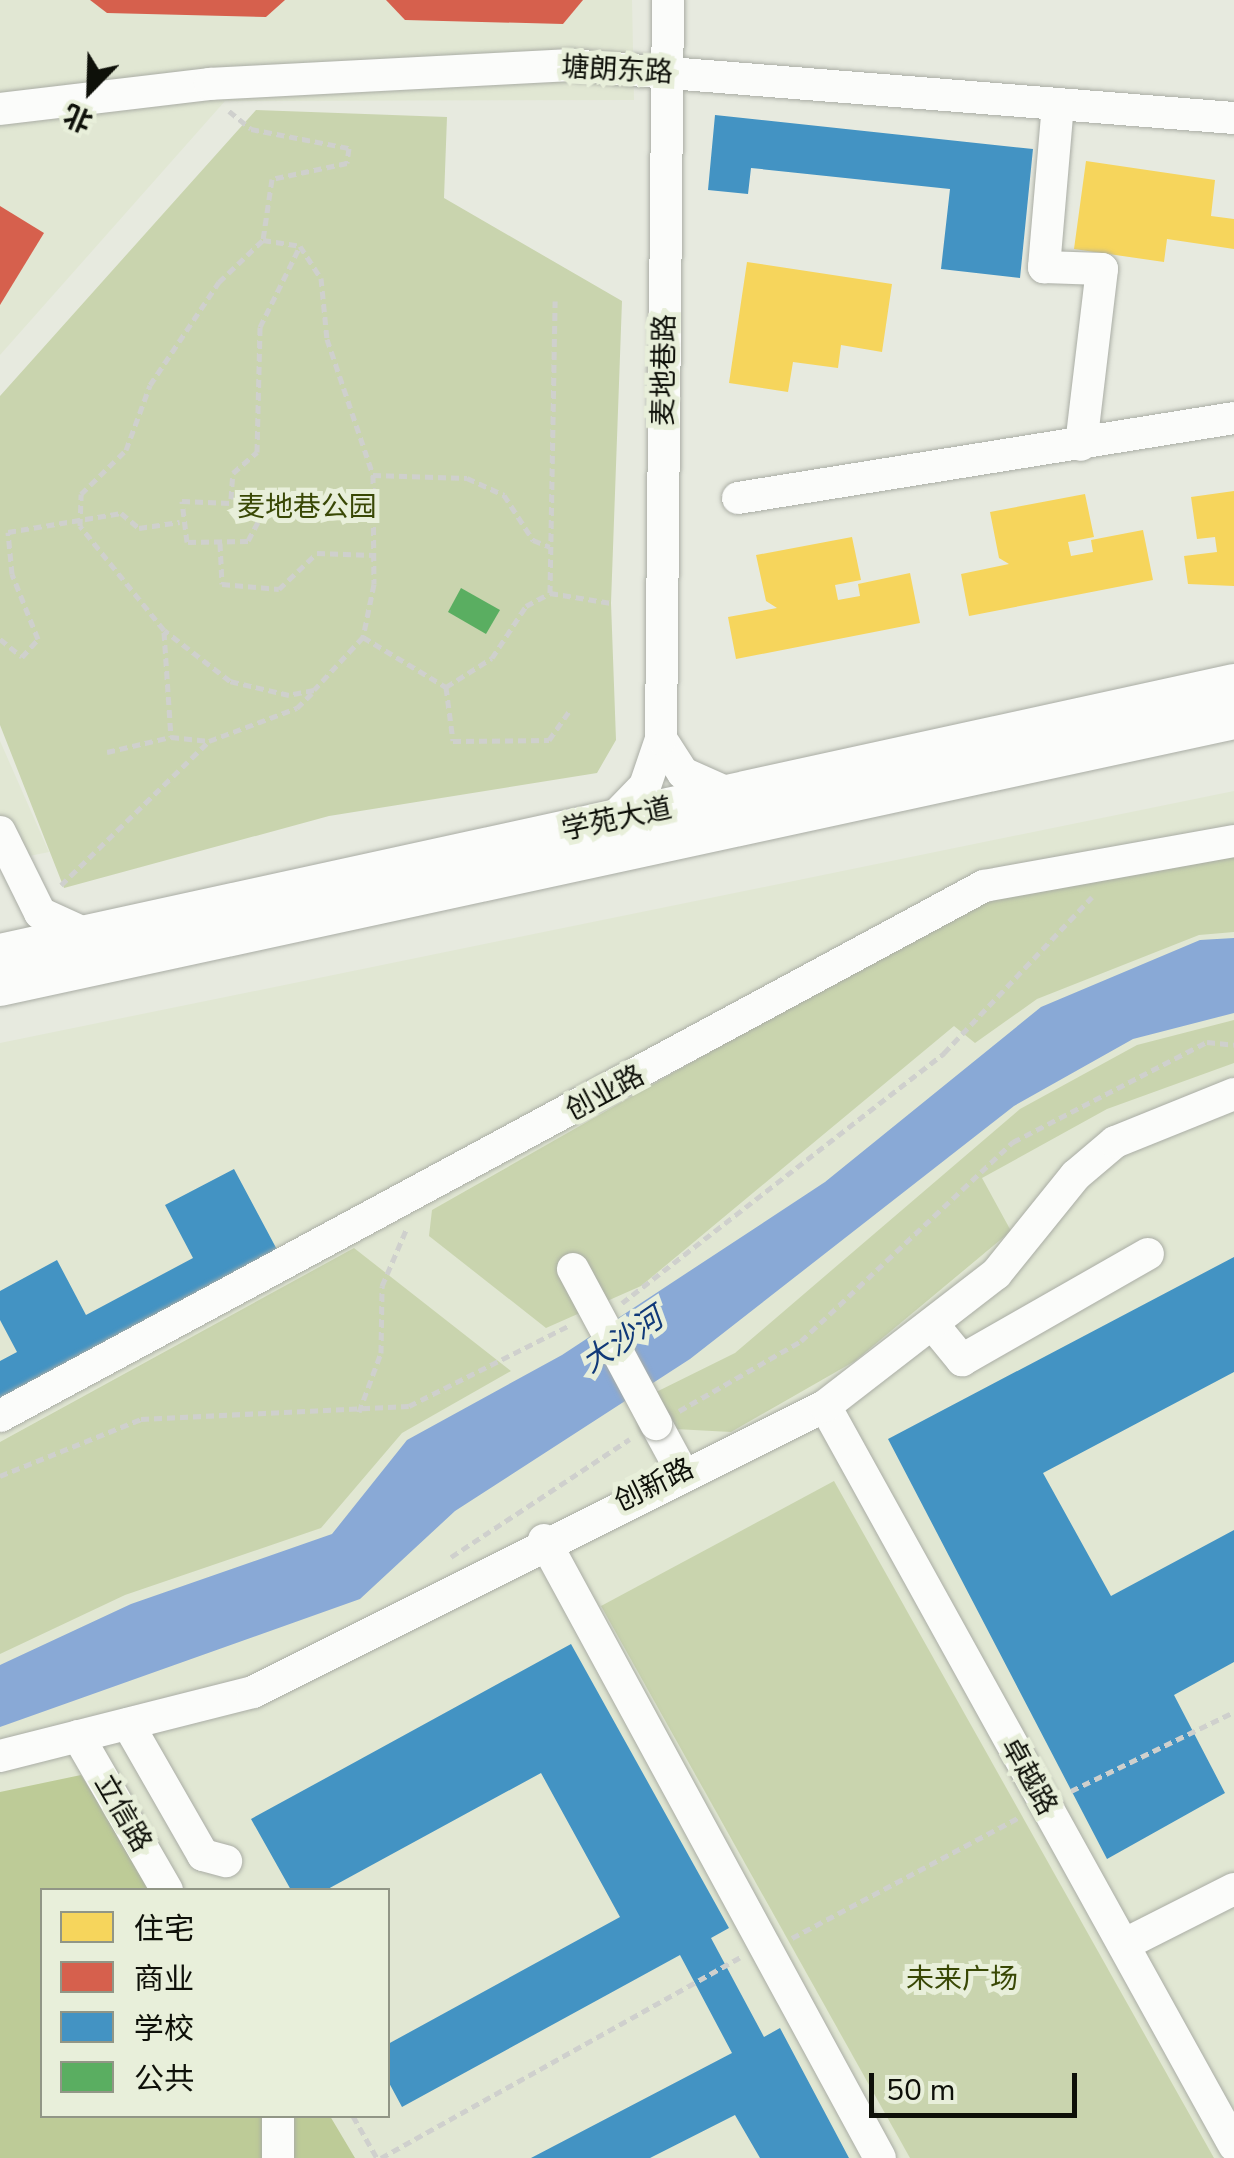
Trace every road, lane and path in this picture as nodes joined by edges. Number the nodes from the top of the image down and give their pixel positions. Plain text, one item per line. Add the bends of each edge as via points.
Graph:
1 (668, 0) edge
2 (667, 73) junction
3 (210, 84) junction
4 (1058, 104) junction
5 (0, 109) edge
6 (1234, 118) edge
7 (263, 240) junction
8 (300, 246) junction
9 (555, 301) dead end
10 (1234, 418) edge
11 (1081, 445) junction
12 (373, 475) junction
13 (738, 498) dead end
14 (232, 500) junction
15 (180, 522) junction
16 (80, 526) junction
17 (220, 544) junction
18 (550, 548) junction
19 (374, 555) junction
20 (550, 593) junction
21 (611, 603) dead end
22 (164, 630) junction
23 (363, 637) junction
24 (0, 639) edge
25 (1234, 684) edge
26 (446, 687) junction
27 (314, 690) junction
28 (571, 709) dead end
29 (1234, 719) edge
30 (171, 737) junction
31 (661, 739) junction
32 (209, 741) junction
33 (107, 752) dead end
34 (730, 794) junction
35 (612, 820) junction
36 (0, 832) edge
37 (1234, 841) edge
38 (1124, 858) junction
39 (63, 884) dead end
40 (31, 900) junction
41 (88, 935) junction
42 (3, 964) edge
43 (1234, 1094) edge
44 (422, 1192) junction
45 (1148, 1254) dead end
46 (572, 1270) dead end
47 (615, 1305) dead end
48 (583, 1319) dead end
49 (935, 1327) junction
50 (825, 1406) junction
51 (359, 1412) junction
52 (0, 1416) edge
53 (681, 1470) junction
54 (0, 1476) edge
55 (544, 1540) junction
56 (1234, 1712) edge
57 (128, 1724) junction
58 (78, 1736) junction
59 (0, 1756) edge
60 (1044, 1804) junction
61 (226, 1861) dead end
62 (166, 1888) edge
63 (1234, 1889) edge
64 (1133, 1940) dead end
65 (767, 1951) junction
66 (278, 2118) edge
67 (354, 2118) edge
68 (1234, 2145) edge
69 (278, 2158) edge
70 (379, 2158) edge
71 (880, 2158) edge

1 - 2 street, 麦地巷路
2 - 3 street, 塘朗东路 via 568,65
2 - 4 street, 塘朗东路
2 - 31 street, 麦地巷路
3 - 5 street, 塘朗东路
3 - 7 path via 250,129 349,148 347,163 272,179
4 - 6 street, 塘朗东路
4 - 11 street via 1044,268 1102,269
7 - 8 path
7 - 16 path via 219,282 150,385 126,450 81,494
8 - 12 path via 320,278 327,340
8 - 14 path via 260,327 257,452 233,474
9 - 18 path
10 - 11 street
11 - 13 street
12 - 18 path via 467,478 504,495 533,540
12 - 19 path
14 - 15 path via 182,501
14 - 17 path via 255,504 258,522 248,540
15 - 16 path via 139,528 120,512
15 - 17 path via 187,542
16 - 22 path
16 - 24 path via 8,532 12,574 38,638 22,656
17 - 19 path via 222,584 279,589 317,553
18 - 20 path
19 - 23 path
20 - 21 path
20 - 26 path via 526,606 492,658
22 - 27 path via 230,680 289,696
22 - 30 path
23 - 26 path
23 - 27 path
25 - 34 main road, 学苑大道
26 - 28 path via 453,741 549,740
27 - 32 path via 296,708
29 - 42 main road, 学苑大道
30 - 32 path
30 - 33 path
31 - 34 street via 683,774
31 - 35 street, 麦地巷路 via 646,786
32 - 39 path
34 - 35 main road, 学苑大道
35 - 41 main road, 学苑大道
36 - 40 street
37 - 38 street, 创业路
38 - 44 street, 创业路 via 984,886
38 - 47 path via 944,1053 647,1292
40 - 41 street via 52,922
40 - 42 street
41 - 42 main road, 学苑大道
43 - 49 street, 创新路 via 1115,1142
44 - 51 path via 382,1286 381,1353
44 - 52 street, 创业路
45 - 49 street via 962,1360
46 - 53 street, bridge
48 - 51 path via 410,1406
49 - 50 street, 创新路
50 - 53 street, 创新路
50 - 60 street, 卓越路
51 - 54 path via 140,1419
53 - 55 street, 创新路
55 - 57 street, 创新路 via 253,1692
55 - 65 street
56 - 60 path
57 - 58 street, 创新路
57 - 61 street via 204,1855
58 - 59 street, 创新路
58 - 62 street, 立信路
60 - 65 path
60 - 68 street, 卓越路
63 - 64 street
65 - 70 path via 691,1979
65 - 71 street
66 - 69 street
67 - 70 path

